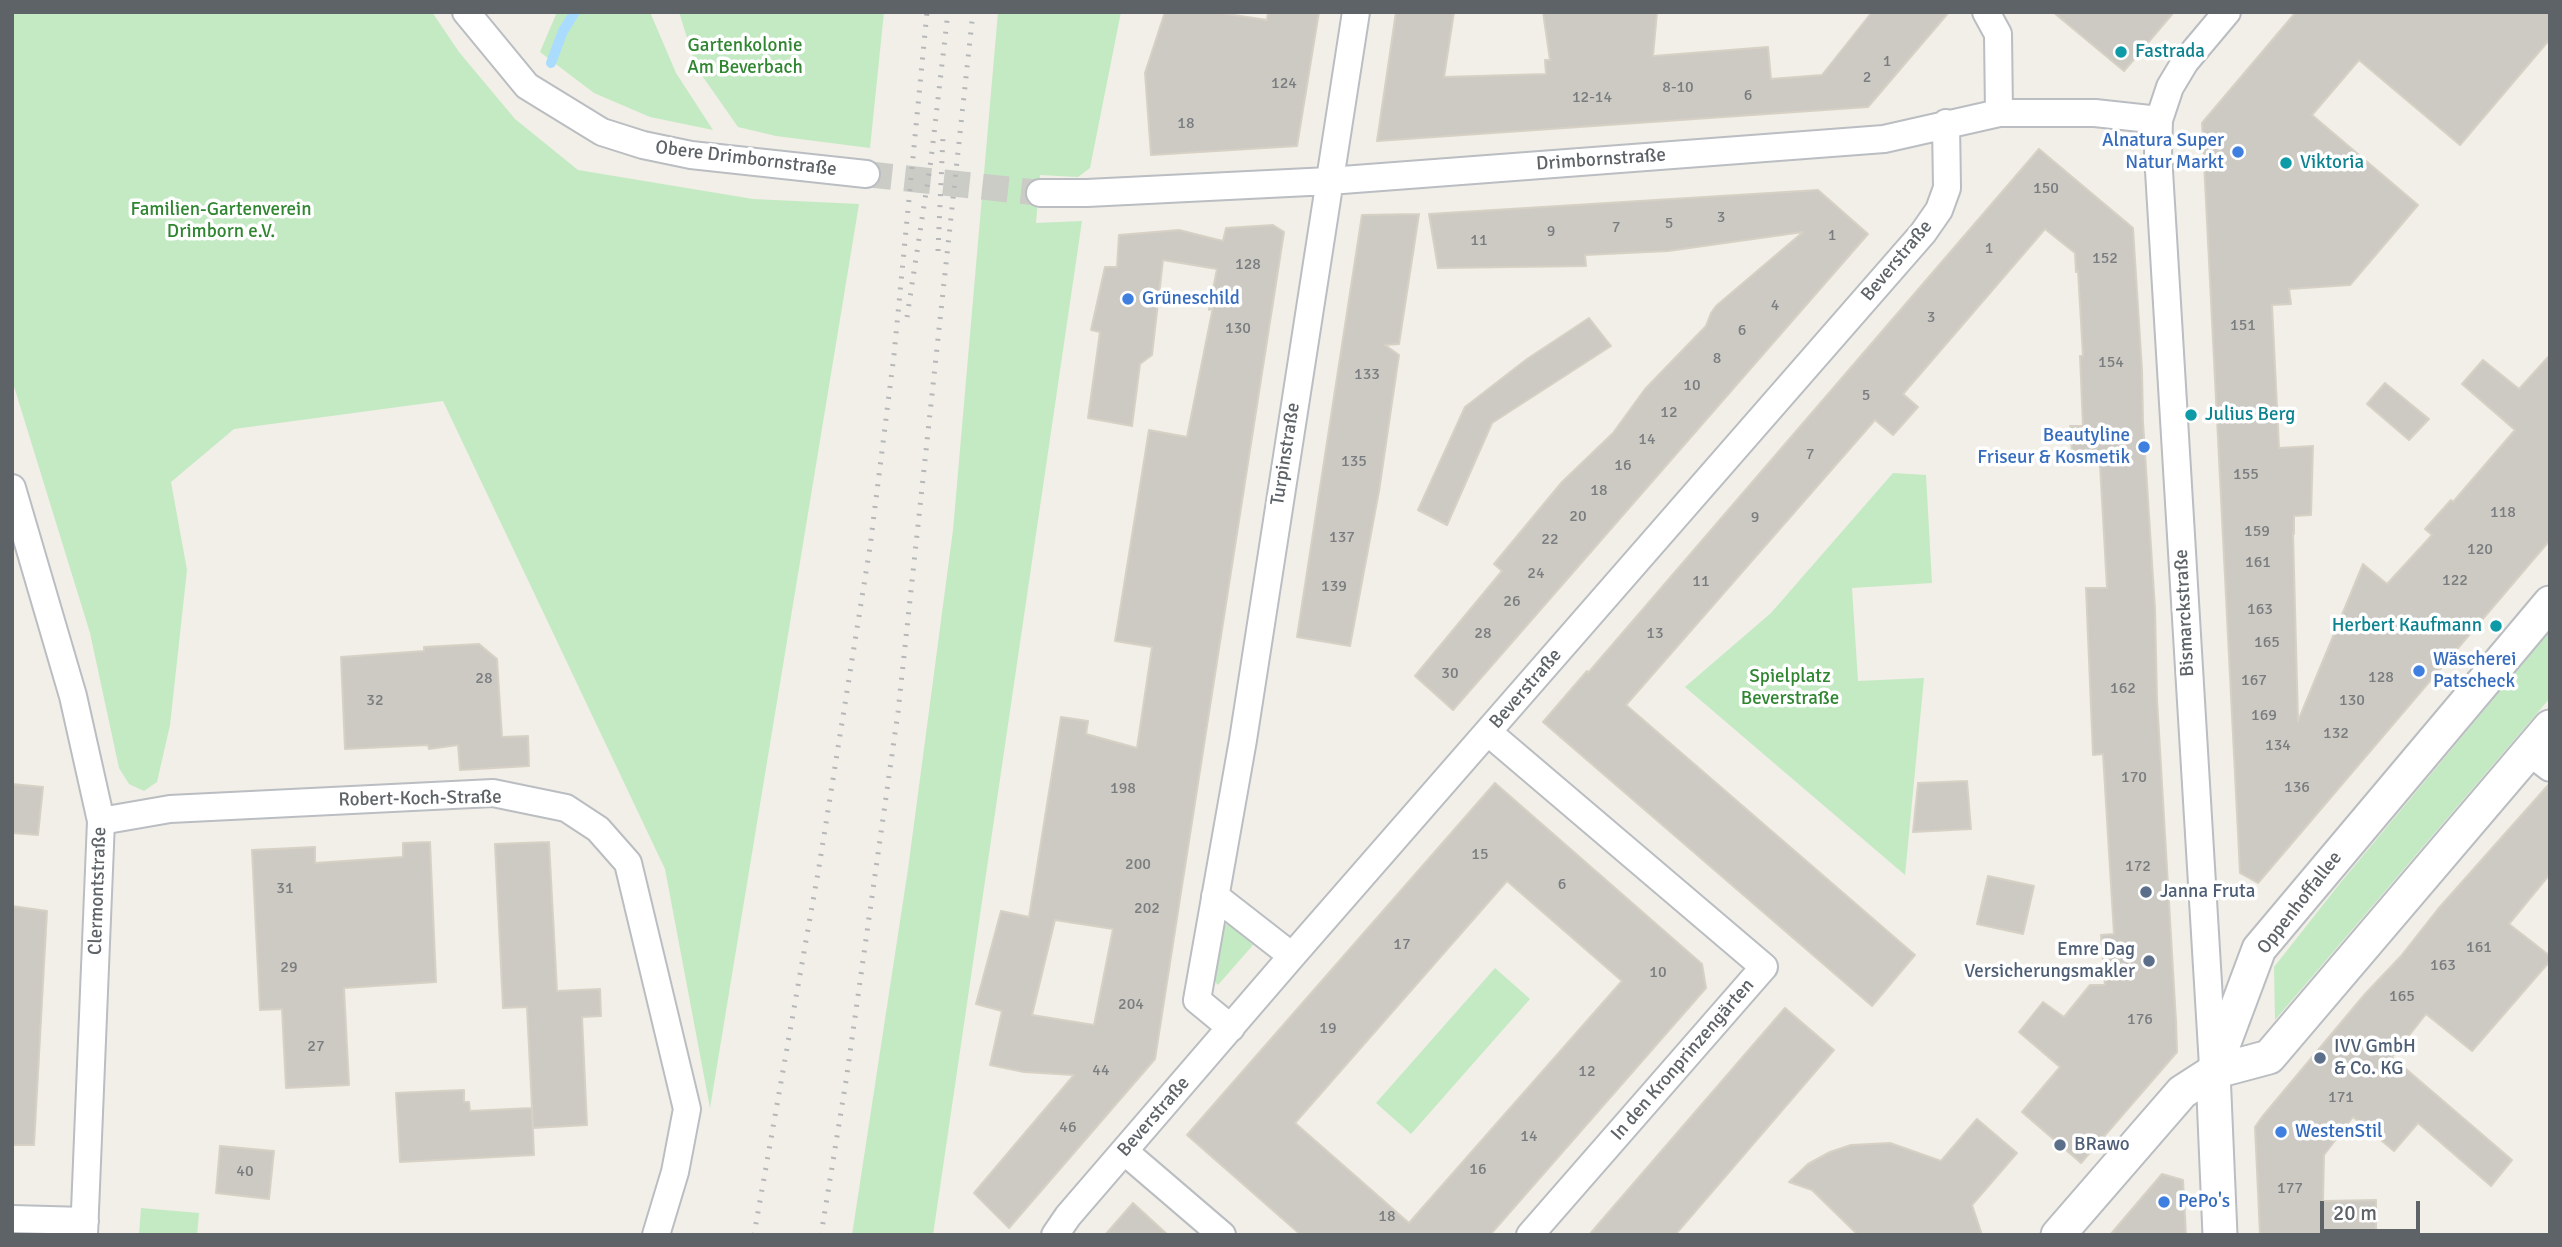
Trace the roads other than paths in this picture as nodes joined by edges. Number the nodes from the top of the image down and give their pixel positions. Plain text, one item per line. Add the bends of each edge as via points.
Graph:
1 (466, 12) edge
2 (1356, 12) edge
3 (1986, 12) edge
4 (2227, 12) edge
5 (1999, 113) junction
6 (2159, 120) junction
7 (1946, 123) junction
8 (866, 174) tunnel mouth
9 (1329, 181) junction
10 (1040, 193) tunnel mouth
11 (12, 488) edge
12 (2550, 603) edge
13 (1489, 733) junction
14 (2543, 749) edge
15 (101, 821) junction
16 (1215, 896) junction
17 (1292, 956) junction
18 (1231, 1028) junction
19 (2213, 1072) junction
20 (1124, 1151) junction
21 (12, 1219) edge
22 (85, 1228) edge
23 (656, 1235) edge
24 (1055, 1235) edge
25 (1222, 1235) edge
26 (1530, 1235) edge
27 (2058, 1235) edge
28 (2220, 1235) edge

1 - 8 street, Obere Drimbornstraße via 527,86 602,132 691,155
2 - 9 street, Turpinstraße
3 - 5 street via 1998,34
4 - 6 street, Bismarckstraße via 2185,62
5 - 6 street, Drimbornstraße via 2095,113
5 - 7 street, Drimbornstraße
6 - 19 street, Bismarckstraße
7 - 9 street, Drimbornstraße via 1884,139
7 - 13 street, Beverstraße via 1947,188 1923,233
9 - 10 street, Drimbornstraße
9 - 16 street, Turpinstraße
11 - 15 street, Clermontstraße via 73,696
12 - 19 street, Oppenhoffallee via 2259,949
13 - 17 street, Beverstraße
13 - 26 street, In den Kronprinzengärten via 1764,967
14 - 19 street via 2269,1057
15 - 22 street, Clermontstraße
15 - 23 street, Robert-Koch-Straße via 170,809 493,793 566,808 598,829 628,863 687,1109
16 - 17 street
16 - 18 street, Turpinstraße via 1197,1000
17 - 18 street, Beverstraße
18 - 20 street, Beverstraße
19 - 27 street via 2182,1092
19 - 28 street, Bismarckstraße
20 - 24 street, Beverstraße
20 - 25 street
21 - 22 street, Clermontstraße

